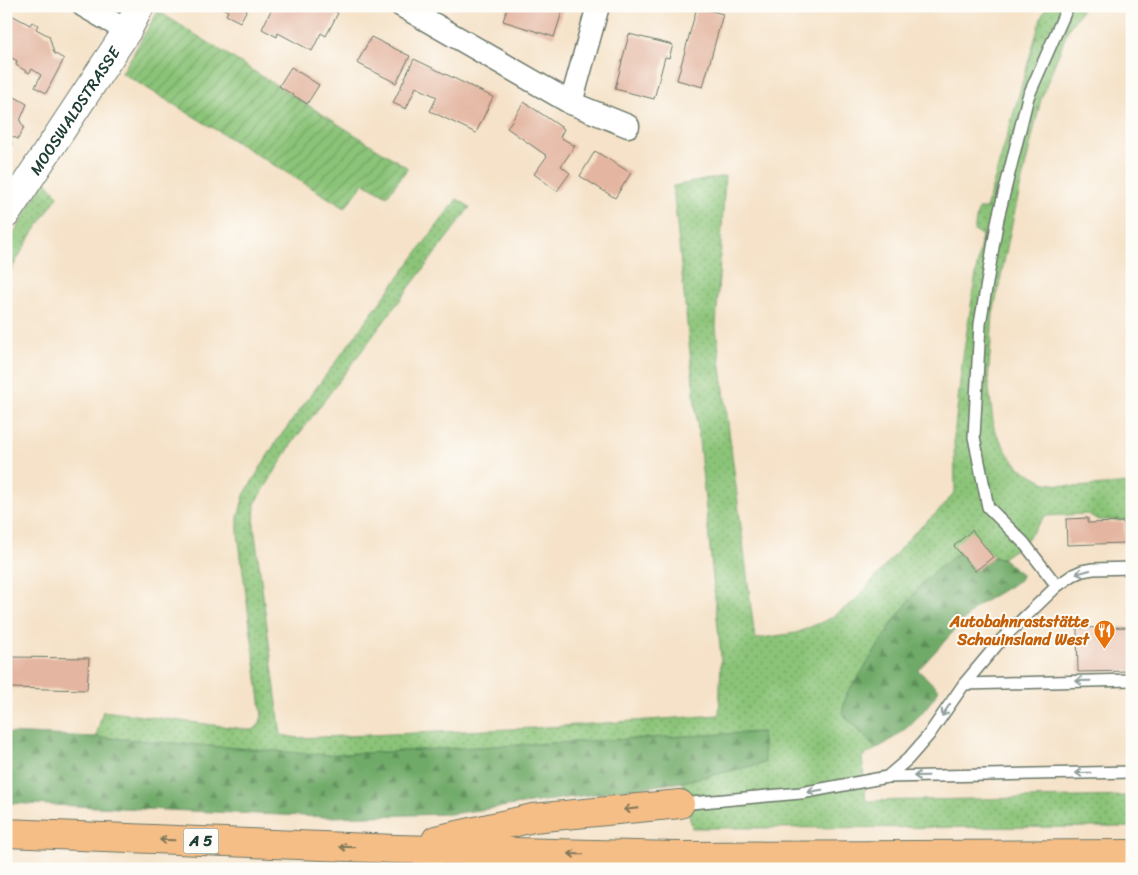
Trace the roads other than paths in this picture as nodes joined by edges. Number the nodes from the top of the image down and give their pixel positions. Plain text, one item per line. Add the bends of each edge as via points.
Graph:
1 (84, 6) edge
2 (140, 6) edge
3 (402, 6) edge
4 (598, 6) edge
5 (1068, 6) edge
6 (127, 31) junction
7 (572, 103) junction
8 (628, 126) dead end
9 (6, 214) edge
10 (1132, 568) edge
11 (1057, 586) junction
12 (1132, 680) edge
13 (964, 684) junction
14 (1132, 772) edge
15 (886, 776) junction
16 (680, 804) joint
17 (6, 834) edge
18 (396, 849) junction
19 (1132, 854) edge

1 - 6 street
2 - 6 street, MOOSWALDSTRASSE
3 - 7 street
4 - 7 street
5 - 11 lane via 1028,97 998,218 980,324 974,437 988,507 1024,543
6 - 9 street, MOOSWALDSTRASSE
7 - 8 street
10 -> 11 lane via 1082,571
11 - 13 lane via 1000,640
12 -> 13 lane
13 -> 15 lane via 928,736 908,759
14 -> 15 lane
15 -> 16 lane via 801,793
16 -> 18 highway via 533,818
18 -> 17 highway, A 5
19 -> 18 highway, A 5 via 676,856

